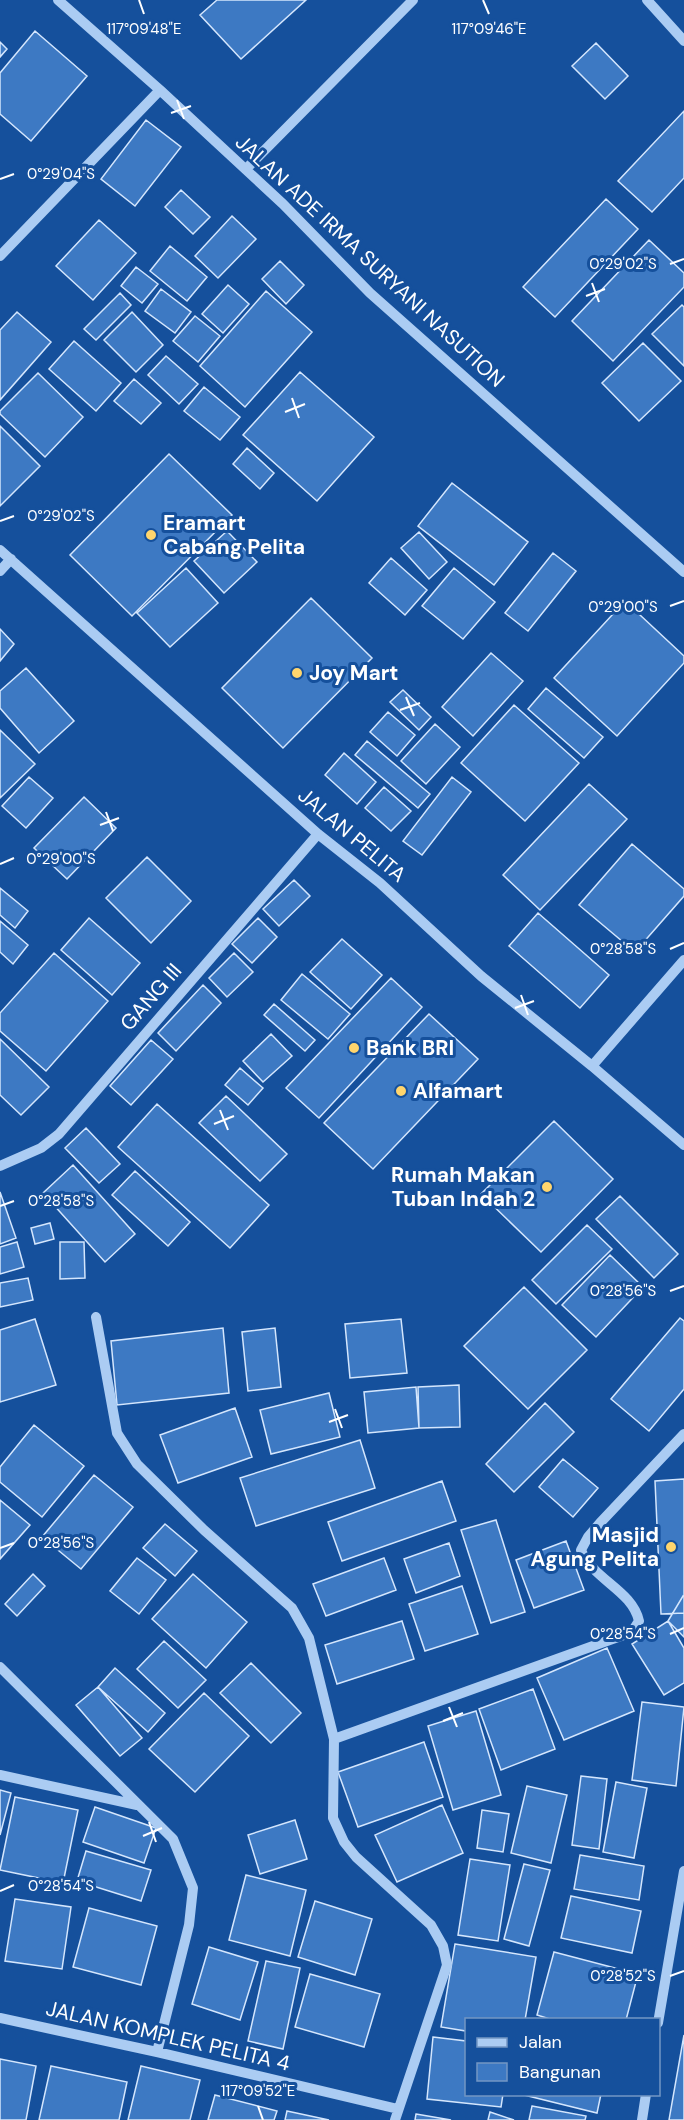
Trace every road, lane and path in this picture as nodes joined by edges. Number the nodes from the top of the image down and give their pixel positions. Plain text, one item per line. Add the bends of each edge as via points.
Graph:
1 (58, 0) edge
2 (413, 0) edge
3 (647, 0) edge
4 (684, 41) edge
5 (160, 90) junction
6 (246, 169) junction
7 (0, 256) edge
8 (0, 550) edge
9 (11, 560) junction
10 (0, 571) edge
11 (684, 572) edge
12 (318, 834) junction
13 (684, 960) edge
14 (592, 1066) junction
15 (684, 1145) edge
16 (0, 1166) edge
17 (96, 1317) dead end
18 (684, 1434) edge
19 (0, 1667) edge
20 (334, 1739) junction
21 (0, 1775) edge
22 (138, 1805) junction
23 (684, 1871) edge
24 (0, 2018) edge
25 (659, 2018) edge
26 (157, 2052) junction
27 (646, 2096) edge
28 (397, 2114) edge
29 (642, 2120) edge

1 - 5 street, JALAN ADE IRMA SURYANI NASUTION
2 - 6 street
3 - 4 street
5 - 6 street, JALAN ADE IRMA SURYANI NASUTION
5 - 7 street
6 - 11 street, JALAN ADE IRMA SURYANI NASUTION via 370,293
8 - 9 street, JALAN PELITA
9 - 10 street
9 - 12 street, JALAN PELITA
12 - 14 street, JALAN PELITA via 380,883 481,976
12 - 16 street, GANG III via 59,1134 41,1148
13 - 14 street
14 - 15 street, JALAN PELITA
17 - 20 street via 117,1433 137,1464 292,1608 309,1638
18 - 20 street via 600,1523 581,1550 597,1572 636,1608 639,1621 633,1632
19 - 22 street
20 - 28 street via 333,1818 344,1842 431,1926 443,1946 447,1965
21 - 22 street
22 - 26 street via 173,1839 193,1888 189,1925
23 - 25 street
24 - 26 street, JALAN KOMPLEK PELITA 4
26 - 28 street, JALAN KOMPLEK PELITA 4
27 - 29 street

